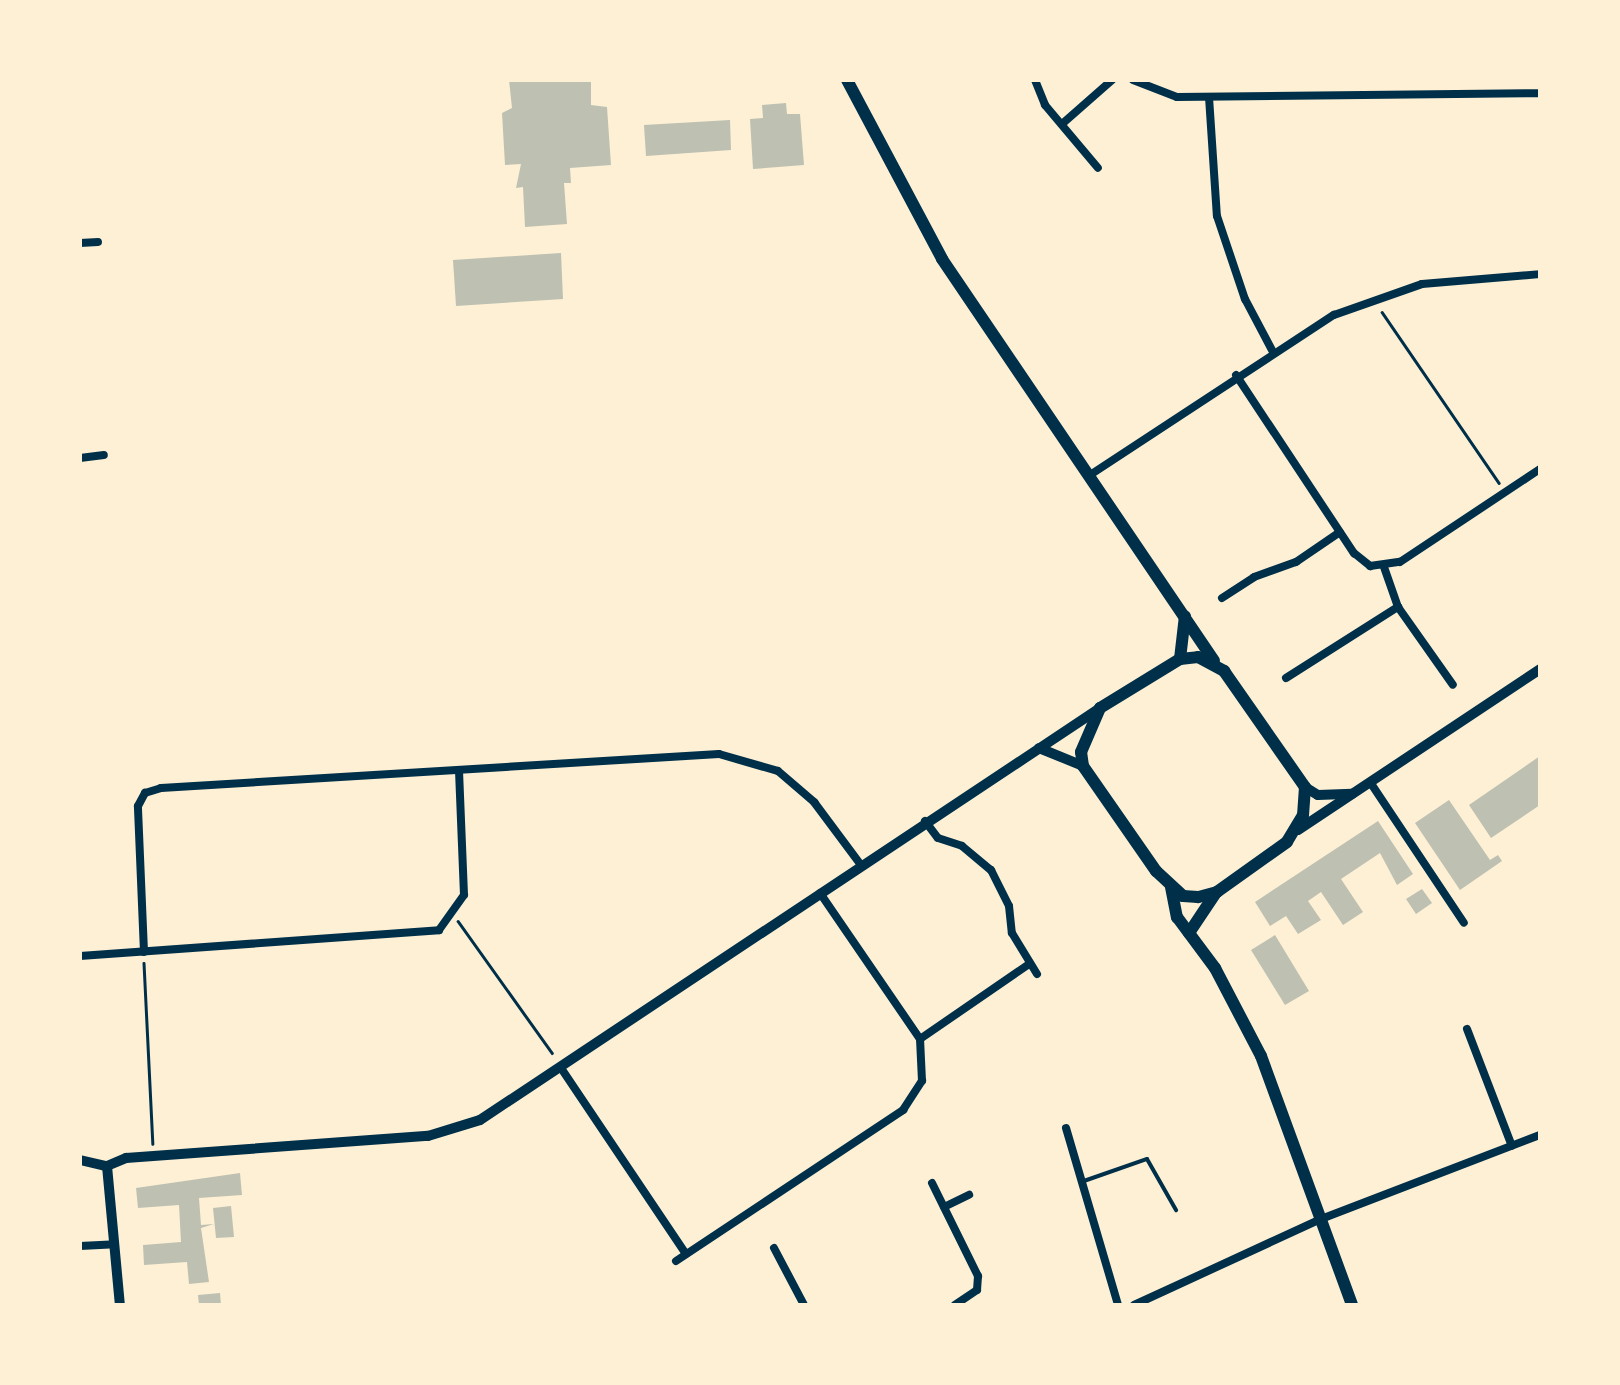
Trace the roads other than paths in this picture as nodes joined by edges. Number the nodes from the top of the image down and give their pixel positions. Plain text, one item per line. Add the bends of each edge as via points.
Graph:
1 (848, 80) edge
2 (1036, 80) edge
3 (1112, 80) edge
4 (1132, 80) edge
5 (1540, 93) edge
6 (1210, 97) junction
7 (1062, 124) junction
8 (1098, 168) dead end
9 (98, 242) dead end
10 (80, 243) edge
11 (1540, 274) edge
12 (1272, 350) junction
13 (1236, 375) junction
14 (104, 454) dead end
15 (80, 458) edge
16 (1540, 469) edge
17 (1090, 474) junction
18 (1340, 532) junction
19 (1384, 567) junction
20 (1222, 598) dead end
21 (1398, 607) junction
22 (1186, 613) junction
23 (1180, 660) junction
24 (1215, 663) junction
25 (1540, 669) edge
26 (1286, 678) dead end
27 (1453, 685) dead end
28 (1100, 708) junction
29 (1038, 748) junction
30 (1083, 766) junction
31 (459, 770) junction
32 (1370, 782) junction
33 (1305, 787) junction
34 (1353, 794) junction
35 (925, 821) junction
36 (1298, 830) junction
37 (861, 865) junction
38 (1170, 887) junction
39 (1217, 892) junction
40 (820, 893) junction
41 (1464, 924) dead end
42 (1190, 932) junction
43 (144, 952) junction
44 (80, 956) edge
45 (1029, 964) junction
46 (1036, 974) dead end
47 (1467, 1028) dead end
48 (920, 1038) junction
49 (561, 1068) junction
50 (1066, 1128) dead end
51 (1540, 1135) edge
52 (1512, 1146) junction
53 (80, 1160) edge
54 (107, 1166) junction
55 (1081, 1182) junction
56 (932, 1183) dead end
57 (969, 1195) dead end
58 (944, 1207) junction
59 (1176, 1210) dead end
60 (1321, 1219) junction
61 (115, 1244) junction
62 (80, 1246) edge
63 (774, 1248) dead end
64 (686, 1254) junction
65 (676, 1261) dead end
66 (120, 1305) edge
67 (804, 1305) edge
68 (955, 1305) edge
69 (1118, 1305) edge
70 (1134, 1305) edge
71 (1352, 1305) edge

1 - 17 main road via 923,227
2 - 7 street
3 - 7 street
4 - 6 street via 1165,95
5 - 6 street
6 - 12 street via 1217,216 1245,299
7 - 8 street
9 - 10 street
11 - 12 street via 1460,278 1372,299
12 - 13 street
13 - 17 street
13 - 18 street
14 - 15 street
16 - 19 street
17 - 22 main road
18 - 19 street via 1358,559
18 - 20 street
19 - 21 street
21 - 26 street
21 - 27 street
22 - 23 main road
22 - 24 main road
23 - 24 main road
23 - 28 main road
24 - 33 main road
25 - 32 street
28 - 29 street
28 - 30 main road via 1083,742
29 - 30 street
29 - 35 street
30 - 38 main road
31 - 37 street via 719,754 756,761 814,802
31 - 43 street via 464,895 453,917 432,933
31 - 43 street via 145,792 137,826
32 - 34 street
32 - 41 street
33 - 34 street via 1318,795
33 - 36 main road
34 - 36 street
35 - 37 street
35 - 45 street via 938,838 962,846 992,870
36 - 39 main road
37 - 40 street
38 - 39 main road via 1198,898
38 - 42 main road via 1177,917
39 - 42 main road
40 - 48 street
40 - 49 street
42 - 60 main road via 1260,1056
43 - 44 street
45 - 46 street
45 - 48 street
47 - 52 street
48 - 64 street via 922,1081 903,1110
49 - 54 street via 480,1120 428,1136 154,1156
49 - 64 street
50 - 55 street
51 - 52 street
52 - 60 street
53 - 54 street
54 - 61 street
55 - 59 lane via 1148,1159
55 - 69 street
56 - 58 street
57 - 58 street
58 - 68 street via 979,1280 973,1294
60 - 70 street
60 - 71 main road
61 - 62 street
61 - 66 street
63 - 67 street
64 - 65 street

